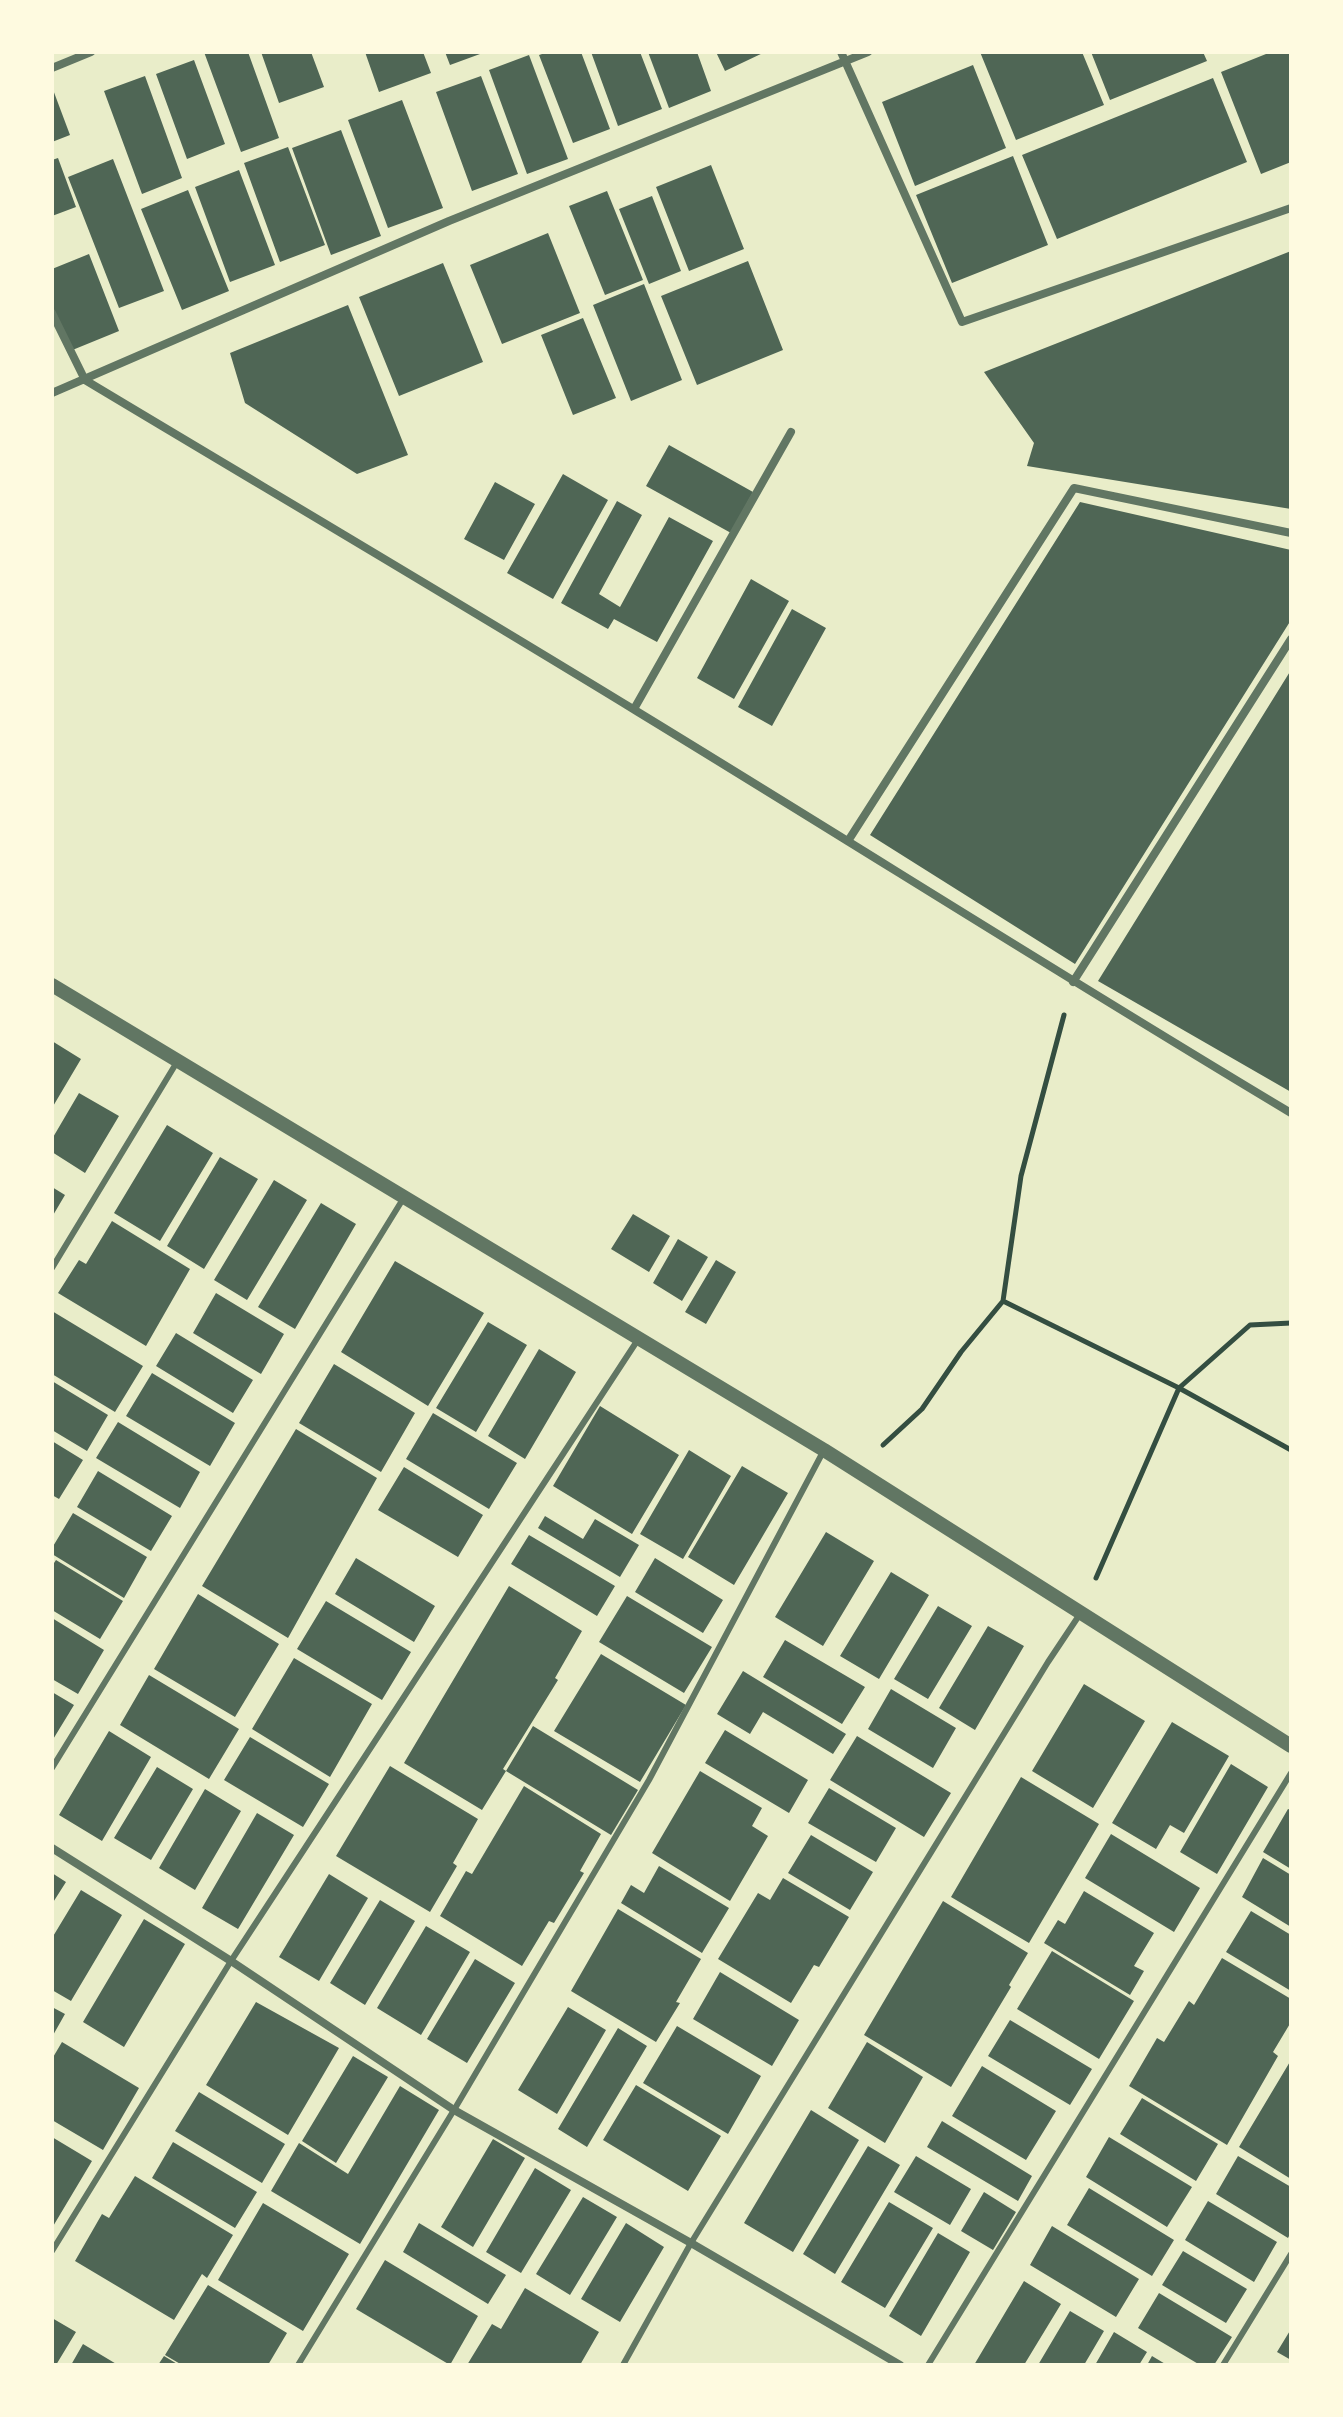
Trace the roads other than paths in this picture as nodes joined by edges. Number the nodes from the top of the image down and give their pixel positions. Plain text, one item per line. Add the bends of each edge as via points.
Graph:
1 (91, 52) edge
2 (841, 52) edge
3 (868, 52) edge
4 (845, 62) junction
5 (52, 68) edge
6 (1291, 208) edge
7 (52, 313) edge
8 (85, 380) junction
9 (52, 393) edge
10 (791, 432) dead end
11 (1291, 533) edge
12 (1291, 639) edge
13 (634, 709) junction
14 (848, 841) junction
15 (1073, 982) junction
16 (52, 985) edge
17 (177, 1062) junction
18 (1291, 1113) edge
19 (404, 1197) junction
20 (52, 1268) edge
21 (639, 1338) junction
22 (824, 1450) junction
23 (1080, 1614) junction
24 (1291, 1746) edge
25 (52, 1768) edge
26 (1291, 1773) edge
27 (52, 1848) edge
28 (231, 1961) junction
29 (454, 2110) junction
30 (691, 2243) junction
31 (52, 2251) edge
32 (1291, 2254) edge
33 (298, 2365) edge
34 (623, 2365) edge
35 (900, 2365) edge
36 (928, 2365) edge
37 (1223, 2365) edge

1 - 5 street
2 - 4 street
3 - 4 street
4 - 6 street via 962,322
4 - 8 street via 449,221
7 - 8 street
8 - 9 street
8 - 13 street
10 - 13 street
11 - 14 street via 1074,488
12 - 15 street
13 - 14 street
14 - 15 street
15 - 18 street
16 - 17 street
17 - 19 street
17 - 20 lane
19 - 21 street
19 - 25 lane
21 - 22 street
21 - 28 lane
22 - 23 street
22 - 29 lane via 649,1780
23 - 24 street
23 - 30 lane
26 - 36 lane
27 - 28 street
28 - 29 street
28 - 31 lane
29 - 30 street
29 - 33 lane
30 - 34 lane
30 - 35 street
32 - 37 lane

